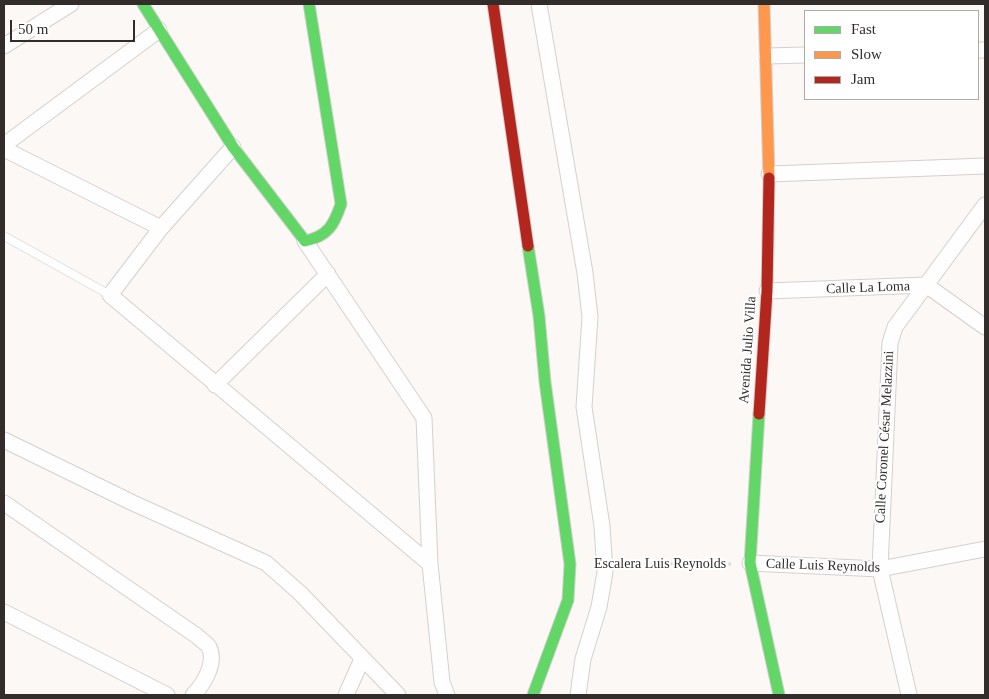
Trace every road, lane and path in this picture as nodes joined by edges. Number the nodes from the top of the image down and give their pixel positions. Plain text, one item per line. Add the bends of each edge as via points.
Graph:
1 (71, 4) edge
2 (143, 4) edge
3 (309, 4) edge
4 (493, 4) edge
5 (539, 4) edge
6 (764, 4) edge
7 (159, 30) junction
8 (6, 41) edge
9 (804, 55) edge
10 (767, 56) junction
11 (4, 147) edge
12 (233, 147) junction
13 (985, 166) edge
14 (769, 174) junction
15 (985, 205) edge
16 (161, 228) junction
17 (4, 236) edge
18 (304, 240) junction
19 (328, 274) junction
20 (926, 285) junction
21 (767, 292) junction
22 (110, 295) junction
23 (985, 327) edge
24 (215, 385) junction
25 (4, 440) edge
26 (4, 503) edge
27 (985, 549) edge
28 (430, 564) junction
29 (605, 564) junction
30 (750, 564) junction
31 (880, 569) junction
32 (4, 612) edge
33 (362, 658) junction
34 (167, 695) edge
35 (193, 695) edge
36 (346, 695) edge
37 (398, 695) edge
38 (447, 695) edge
39 (533, 695) edge
40 (578, 695) edge
41 (779, 695) edge
42 (909, 695) edge

1 - 8 street
2 - 7 street
3 - 18 street via 341,204 333,226 321,238
4 - 39 street via 539,316 570,564 568,600
5 - 29 street via 585,272 590,317 584,407
6 - 10 street, Avenida Julio Villa
7 - 11 street
7 - 12 street
9 - 10 street
10 - 14 street, Avenida Julio Villa
11 - 16 street
12 - 16 street
12 - 18 street
13 - 14 street
14 - 21 street, Avenida Julio Villa
15 - 20 street, Calle Coronel César Melazzini
16 - 22 street
17 - 22 lane
18 - 19 street
19 - 24 street
19 - 28 street via 424,418
20 - 21 street, Calle La Loma
20 - 23 street, Calle La Loma
20 - 31 street, Calle Coronel César Melazzini via 895,327 890,343
21 - 30 street, Avenida Julio Villa
22 - 24 street
24 - 28 street
25 - 33 street via 266,563 300,593
26 - 35 street via 209,648 211,662 203,684
27 - 31 street, Calle Luis Reynolds
28 - 38 street via 442,682
29 - 30 path, Escalera Luis Reynolds
29 - 40 street via 599,607 582,659
30 - 31 street, Calle Luis Reynolds
30 - 41 street, Avenida Julio Villa
31 - 42 street, Calle Coronel César Melazzini
32 - 34 street
33 - 36 street
33 - 37 street

